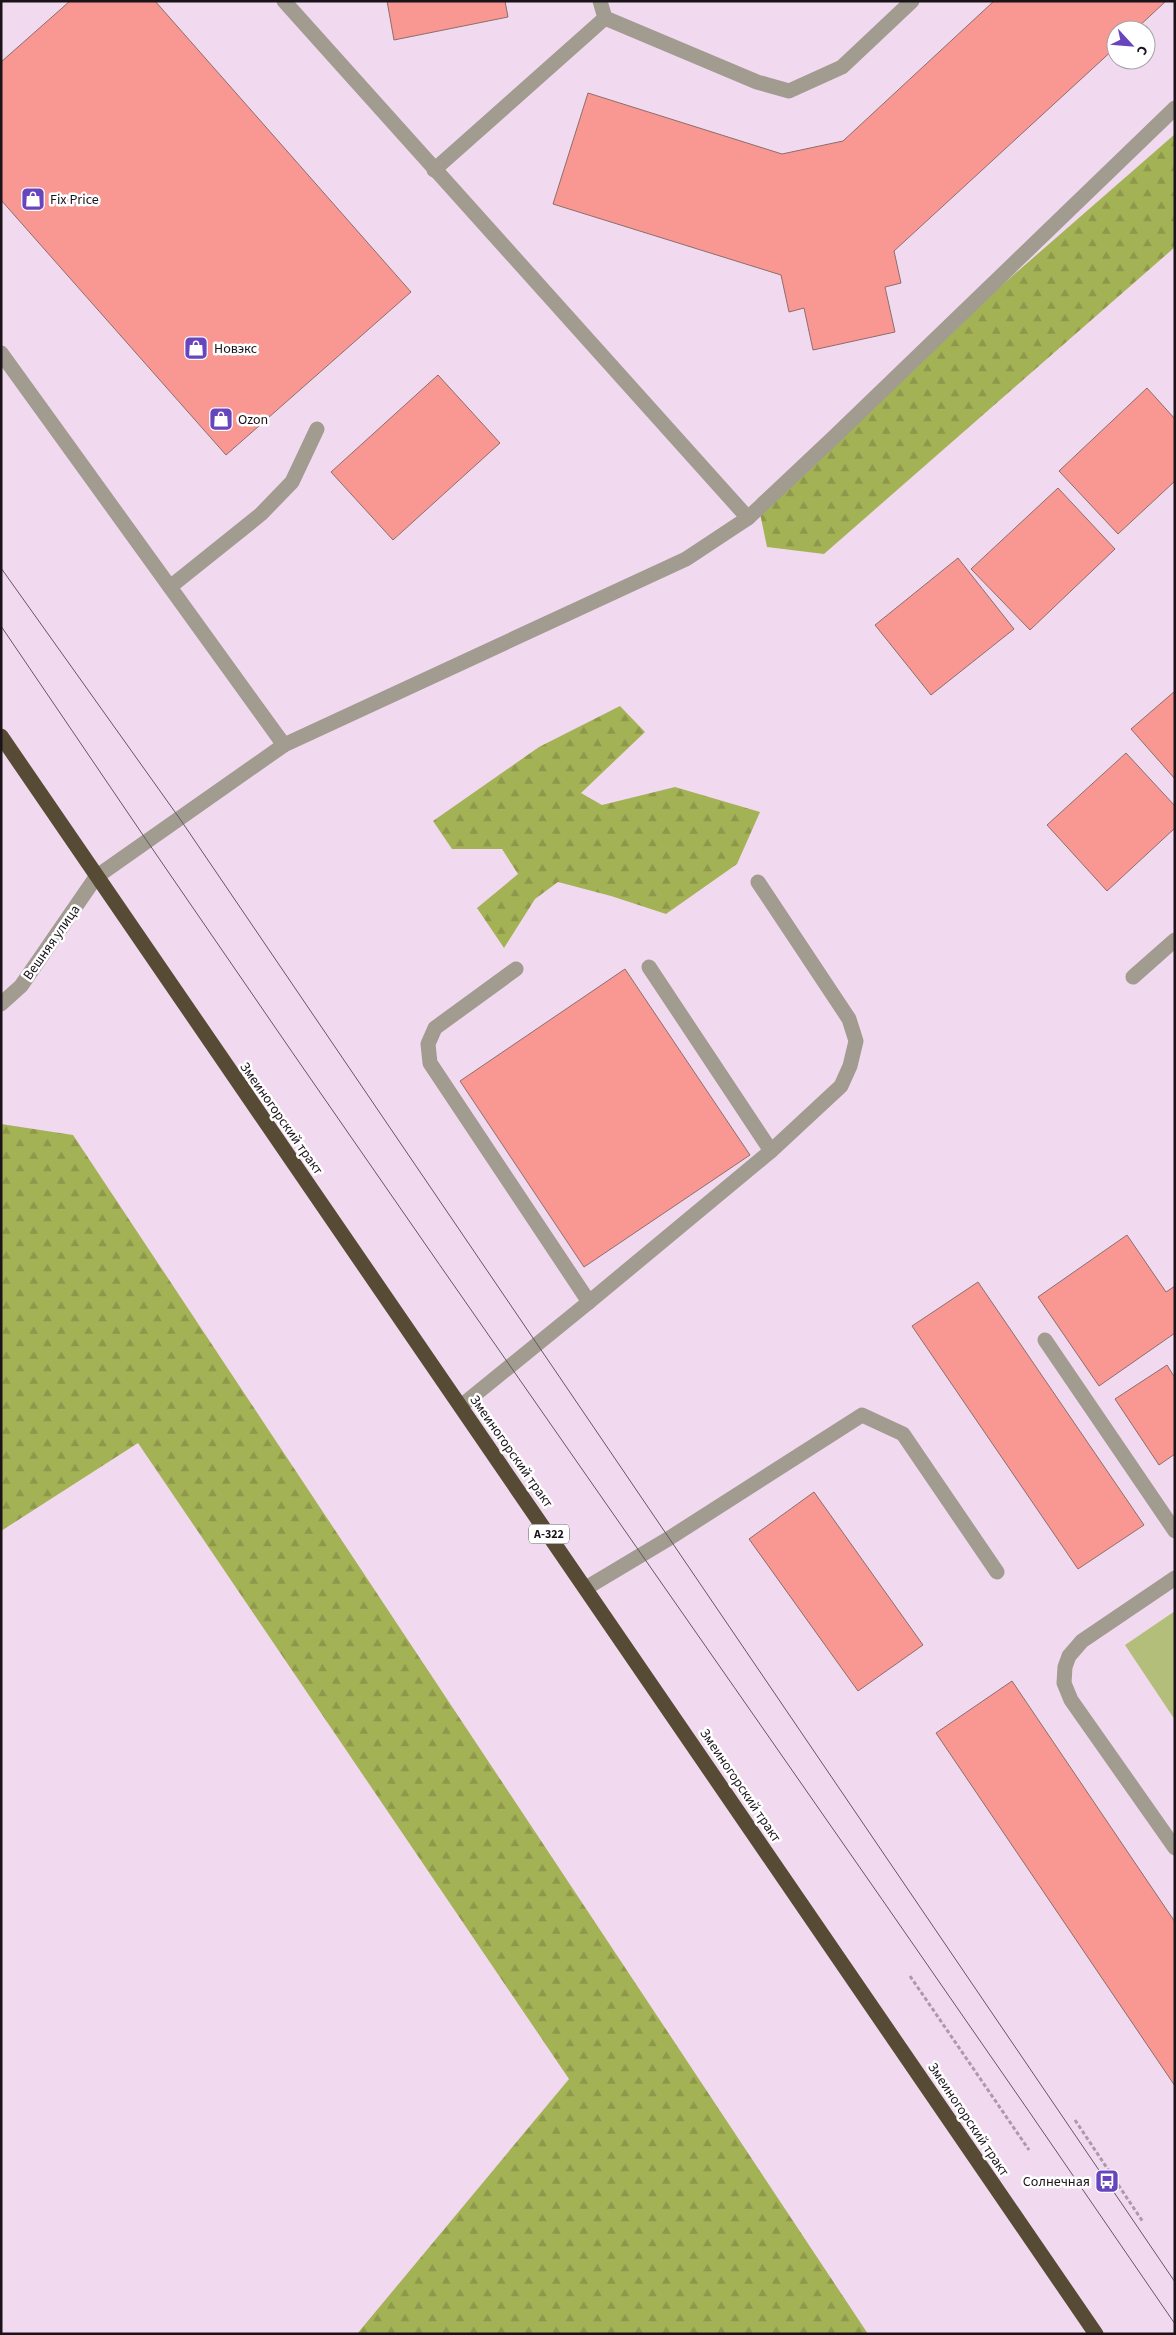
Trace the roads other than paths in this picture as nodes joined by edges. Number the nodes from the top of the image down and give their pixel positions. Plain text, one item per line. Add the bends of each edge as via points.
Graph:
1 (284, 1) edge
2 (600, 1) edge
3 (912, 1) edge
4 (605, 18) junction
5 (1175, 108) edge
6 (434, 170) junction
7 (1, 353) edge
8 (317, 428) dead end
9 (748, 518) junction
10 (170, 586) junction
11 (1, 736) edge
12 (284, 745) junction
13 (96, 876) junction
14 (758, 882) dead end
15 (1175, 940) edge
16 (649, 968) dead end
17 (516, 969) dead end
18 (1133, 977) dead end
19 (1, 1004) edge
20 (771, 1152) junction
21 (590, 1302) junction
22 (1046, 1340) dead end
23 (461, 1406) junction
24 (1175, 1531) edge
25 (997, 1572) dead end
26 (1175, 1578) edge
27 (586, 1588) junction
28 (1175, 1848) edge
29 (1096, 2334) edge

1 - 6 street
2 - 4 street
3 - 4 street via 842,67 789,91 757,82
4 - 6 street
5 - 9 street
6 - 9 street
7 - 10 street
8 - 10 street via 292,482 261,514
9 - 12 street via 686,559
10 - 12 street
11 - 13 highway, Змеиногорский тракт / А-322
12 - 13 street
13 - 19 street, Вешняя улица via 21,986
13 - 23 highway, Змеиногорский тракт / А-322
14 - 20 street via 850,1019 856,1041 841,1086
15 - 18 street
16 - 20 street
17 - 21 street via 435,1028 428,1044 430,1064
20 - 21 street
21 - 23 street
22 - 24 street
23 - 27 highway, Змеиногорский тракт / А-322
25 - 27 street via 903,1434 862,1415
26 - 28 street via 1082,1642 1069,1656 1064,1683 1071,1700
27 - 29 highway, Змеиногорский тракт / А-322

